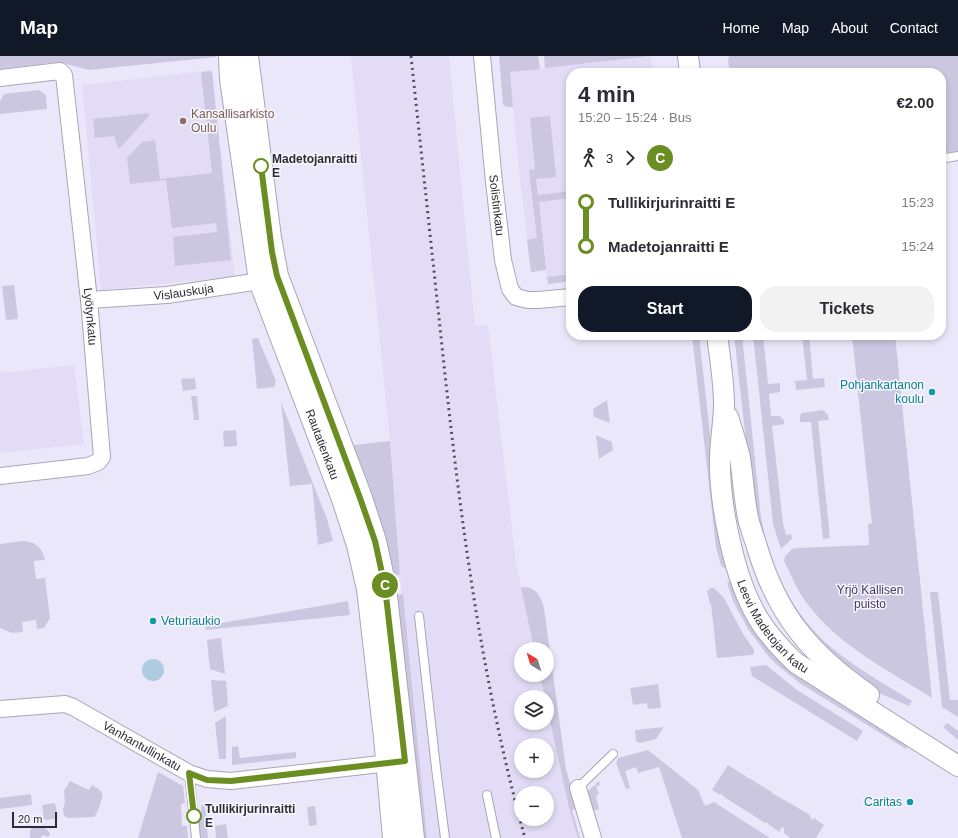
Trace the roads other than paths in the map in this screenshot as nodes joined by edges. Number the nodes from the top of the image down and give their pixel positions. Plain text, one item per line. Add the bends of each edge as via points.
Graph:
1 (230, 56) edge
2 (247, 56) edge
3 (482, 56) edge
4 (688, 56) edge
5 (689, 68) edge
6 (0, 78) edge
7 (958, 156) edge
8 (946, 158) dead end
9 (268, 279) junction
10 (566, 297) edge
11 (90, 300) junction
12 (718, 340) edge
13 (724, 404) junction
14 (0, 476) edge
15 (419, 616) dead end
16 (0, 709) edge
17 (958, 752) edge
18 (612, 754) dead end
19 (396, 762) junction
20 (958, 766) edge
21 (189, 773) junction
22 (578, 788) joint
23 (487, 795) dead end
24 (196, 838) edge
25 (394, 838) edge
26 (413, 838) edge
27 (445, 838) edge
28 (496, 838) edge
29 (594, 838) edge

1 - 9 main road, Rautatienkatu via 231,79
2 - 9 main road, Rautatienkatu via 272,252
3 - 10 street, Solistinkatu via 498,221 510,289 516,296 528,300
4 - 5 street
6 - 11 street, Lyötynkatu via 60,71 64,75
7 - 8 lane
9 - 11 street, Vislauskuja via 167,295
9 - 19 main road, Rautatienkatu via 358,545 368,589
11 - 14 street, Lyötynkatu via 102,457 98,462 88,466
12 - 13 street, Leevi Madetojan katu
13 - 17 street, Leevi Madetojan katu via 739,457 748,519 764,572 784,612 800,635 843,676 868,695
13 - 20 street, Leevi Madetojan katu via 720,459 722,494 730,539 738,571 752,608 764,628 781,649 805,670
15 - 27 lane
16 - 21 street, Vanhantullinkatu via 65,704 73,706
18 - 22 lane
19 - 21 street, Vanhantullinkatu via 231,781 207,780
19 - 25 main road, Rautatienkatu
19 - 26 main road, Rautatienkatu
21 - 24 lane
22 - 29 street
23 - 28 lane

